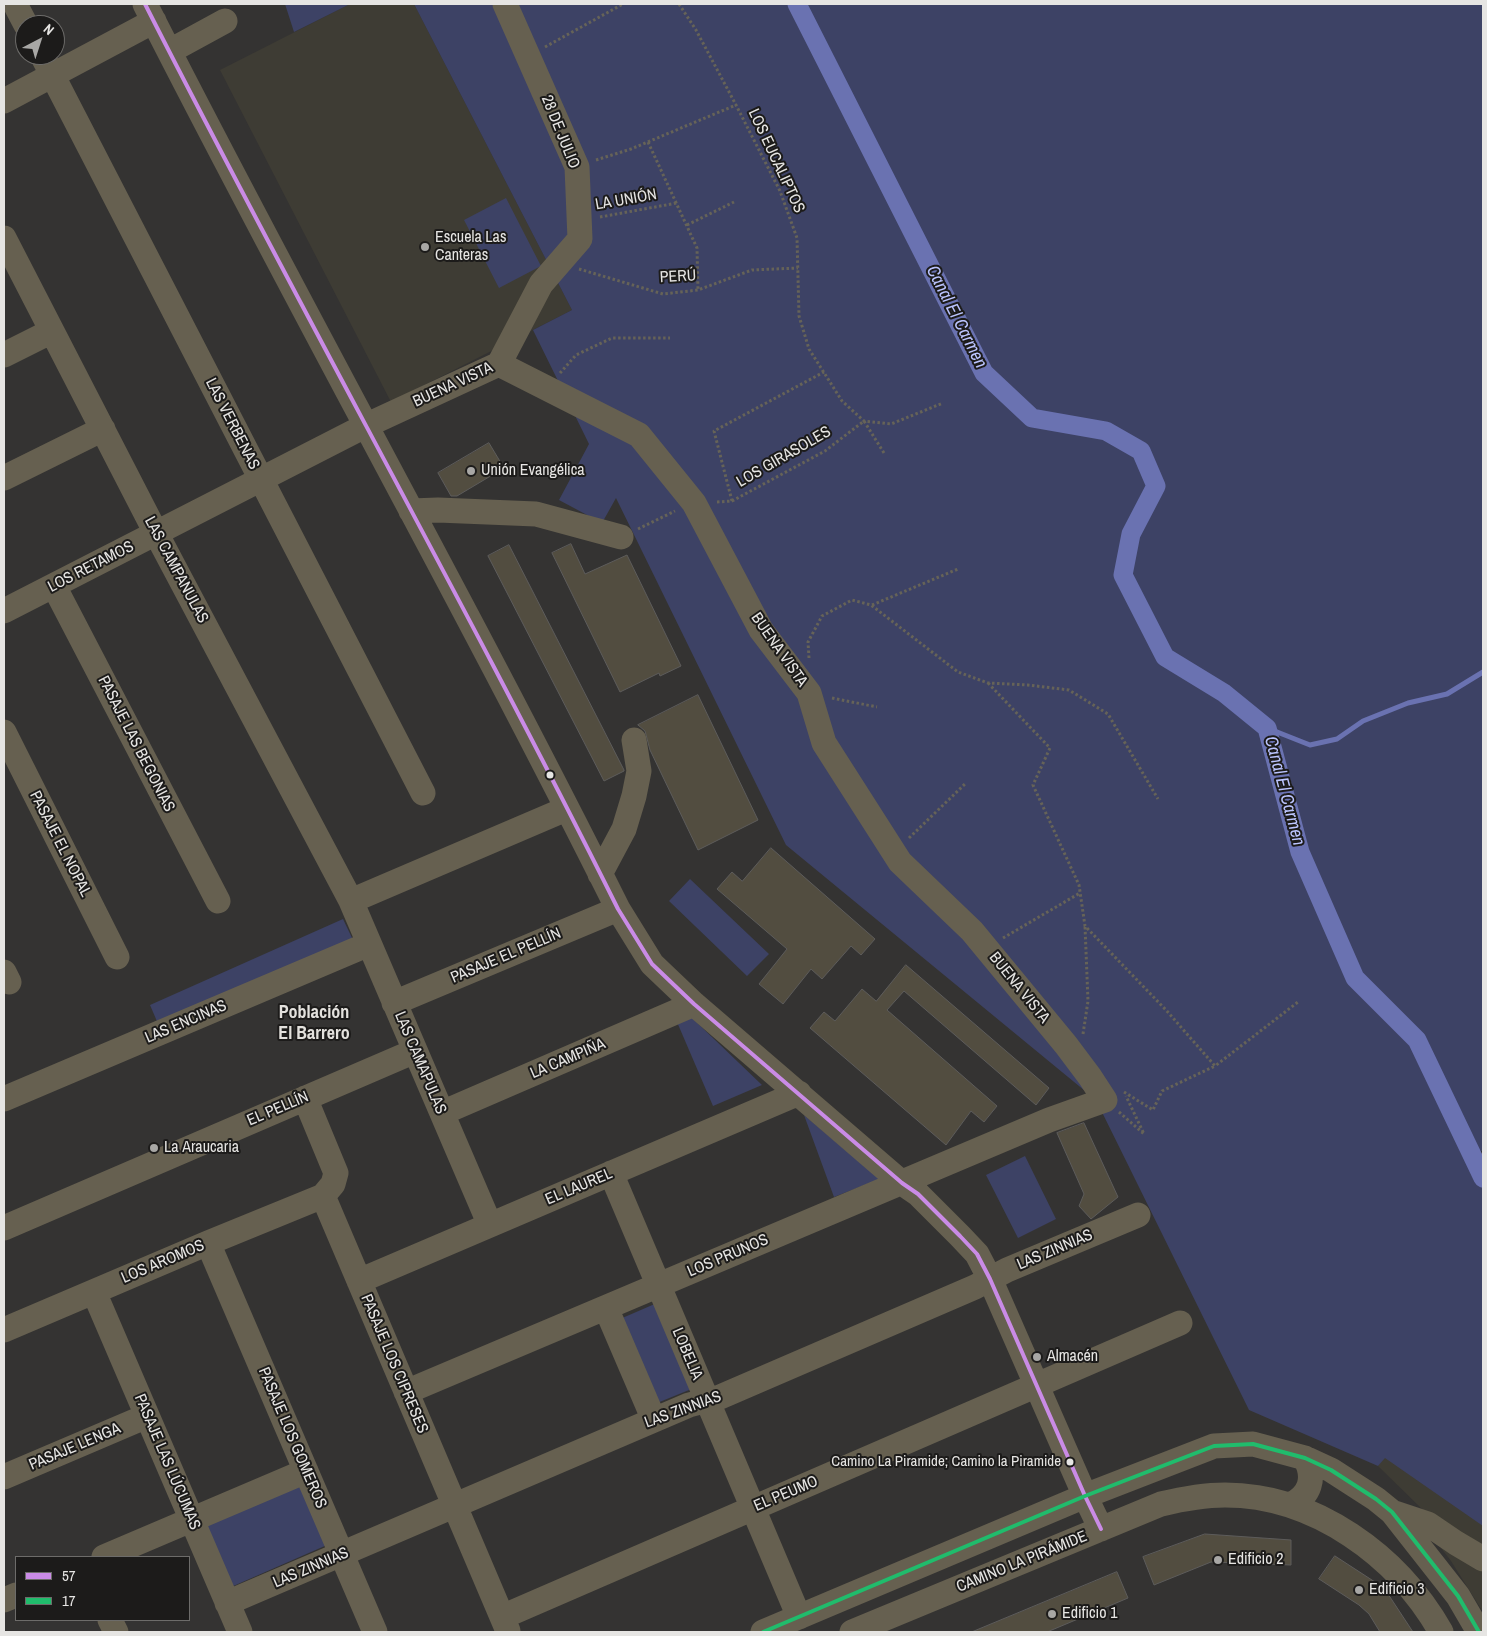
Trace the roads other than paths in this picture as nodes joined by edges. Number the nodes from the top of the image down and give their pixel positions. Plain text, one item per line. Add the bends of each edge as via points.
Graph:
1 (505, 4) edge
2 (150, 13) edge
3 (225, 21) dead end
4 (170, 51) junction
5 (65, 56) edge
6 (47, 65) edge
7 (4, 101) edge
8 (4, 238) edge
9 (52, 331) junction
10 (4, 355) edge
11 (499, 364) junction
12 (365, 426) junction
13 (103, 429) junction
14 (4, 478) edge
15 (261, 480) junction
16 (411, 511) junction
17 (156, 533) junction
18 (621, 537) road end
19 (54, 586) junction
20 (4, 612) edge
21 (4, 732) edge
22 (634, 740) dead end
23 (422, 794) dead end
24 (566, 809) junction
25 (600, 874) junction
26 (218, 901) dead end
27 (350, 901) junction
28 (618, 909) junction
29 (369, 944) junction
30 (117, 957) dead end
31 (394, 1003) junction
32 (694, 1004) junction
33 (415, 1050) junction
34 (799, 1093) junction
35 (305, 1098) junction
36 (4, 1099) edge
37 (442, 1114) junction
38 (1049, 1120) joint
39 (611, 1174) junction
40 (902, 1183) junction
41 (323, 1196) junction
42 (1138, 1215) dead end
43 (490, 1225) junction
44 (4, 1228) edge
45 (208, 1243) junction
46 (990, 1279) junction
47 (359, 1281) junction
48 (658, 1286) junction
49 (94, 1292) junction
50 (606, 1308) junction
51 (1180, 1323) dead end
52 (4, 1330) edge
53 (1038, 1385) junction
54 (406, 1392) junction
55 (707, 1400) junction
56 (147, 1416) junction
57 (654, 1420) junction
58 (1305, 1458) junction
59 (306, 1471) junction
60 (4, 1477) edge
61 (1085, 1496) junction
62 (455, 1506) junction
63 (1290, 1506) junction
64 (753, 1508) junction
65 (1392, 1512) junction
66 (192, 1520) junction
67 (1102, 1529) junction
68 (342, 1554) junction
69 (106, 1556) edge
70 (1483, 1558) edge
71 (227, 1604) junction
72 (799, 1617) junction
73 (505, 1625) edge
74 (240, 1632) edge
75 (375, 1632) edge
76 (764, 1632) edge
77 (852, 1632) edge
78 (1441, 1632) edge
79 (1479, 1632) edge

1 - 11 street, 28 DE JULIO via 577,167 580,239 541,284
2 - 4 street
2 - 5 street
3 - 4 street
4 - 12 street
6 - 7 street
6 - 15 street, LAS VERBENAS
8 - 9 street, LAS CAMPANULAS
9 - 10 street
9 - 13 street, LAS CAMPANULAS
11 - 12 street, BUENA VISTA
11 - 38 street, BUENA VISTA via 639,435 694,502 761,630 809,693 824,743 900,862 972,931 1079,1062 1105,1100
12 - 15 street, LOS RETAMOS
12 - 16 street
13 - 14 street
13 - 17 street, LAS CAMPANULAS
15 - 17 street, LOS RETAMOS
15 - 23 street, LAS VERBENAS
16 - 18 street via 536,514
16 - 24 street
17 - 19 street, LOS RETAMOS
17 - 27 street, LAS CAMPANULAS
19 - 20 street, LOS RETAMOS
19 - 26 street, PASAJE LAS BEGONIAS
21 - 30 street, PASAJE EL NOPAL
22 - 25 street via 639,771 634,796 624,829
24 - 25 street
24 - 27 street
25 - 28 street
27 - 29 street, LAS CAMAPULAS
28 - 31 street, PASAJE EL PELLÍN
28 - 32 street via 652,964
29 - 31 street, LAS CAMAPULAS
29 - 36 street, LAS ENCINAS
31 - 33 street, LAS CAMAPULAS
32 - 34 street
32 - 37 street, LA CAMPIÑA
33 - 35 street, EL PELLÍN
33 - 37 street, LAS CAMAPULAS
34 - 39 street, EL LAUREL
34 - 40 street
35 - 41 street via 336,1173 333,1184
35 - 44 street, EL PELLÍN
37 - 43 street, LAS CAMAPULAS
38 - 40 street, LOS PRUNOS
39 - 43 street, EL LAUREL
39 - 48 street, LOBELIA
40 - 46 street via 918,1194 977,1254
40 - 48 street, LOS PRUNOS
41 - 45 street, LOS AROMOS
41 - 47 street, PASAJE LOS CIPRESES
42 - 46 street, LAS ZINNIAS
43 - 47 street, EL LAUREL
45 - 49 street, LOS AROMOS
45 - 59 street, PASAJE LOS GOMEROS
46 - 53 street
46 - 55 street, LAS ZINNIAS
47 - 54 street, PASAJE LOS CIPRESES
48 - 50 street, LOS PRUNOS
48 - 55 street, LOBELIA
49 - 52 street, LOS AROMOS
49 - 56 street, PASAJE LAS LÚCUMAS
50 - 54 street, LOS PRUNOS
50 - 57 street
51 - 53 street, EL PEUMO
53 - 61 street
53 - 64 street, EL PEUMO
54 - 62 street, PASAJE LOS CIPRESES
55 - 57 street, LAS ZINNIAS
55 - 64 street, LOBELIA
56 - 60 street, PASAJE LENGA
56 - 66 street, PASAJE LAS LÚCUMAS
57 - 62 street, LAS ZINNIAS
58 - 61 street via 1254,1444 1214,1446
58 - 63 street via 1311,1473 1309,1488
58 - 65 street via 1354,1484
59 - 66 street
59 - 68 street, PASAJE LOS GOMEROS
61 - 67 street
61 - 72 street
62 - 68 street, LAS ZINNIAS
62 - 73 street, PASAJE LOS CIPRESES
63 - 67 street, CAMINO LA PIRÁMIDE via 1247,1496 1204,1496 1161,1504
63 - 78 street, CAMINO LA PIRÁMIDE via 1353,1535 1372,1550 1409,1586
64 - 72 street, LOBELIA
64 - 73 street, EL PEUMO
65 - 70 street via 1428,1524
65 - 79 street via 1458,1596
66 - 69 street
66 - 71 street, PASAJE LAS LÚCUMAS
67 - 77 street, CAMINO LA PIRÁMIDE
68 - 71 street, LAS ZINNIAS
68 - 75 street, PASAJE LOS GOMEROS
71 - 74 street, PASAJE LAS LÚCUMAS
72 - 76 street

